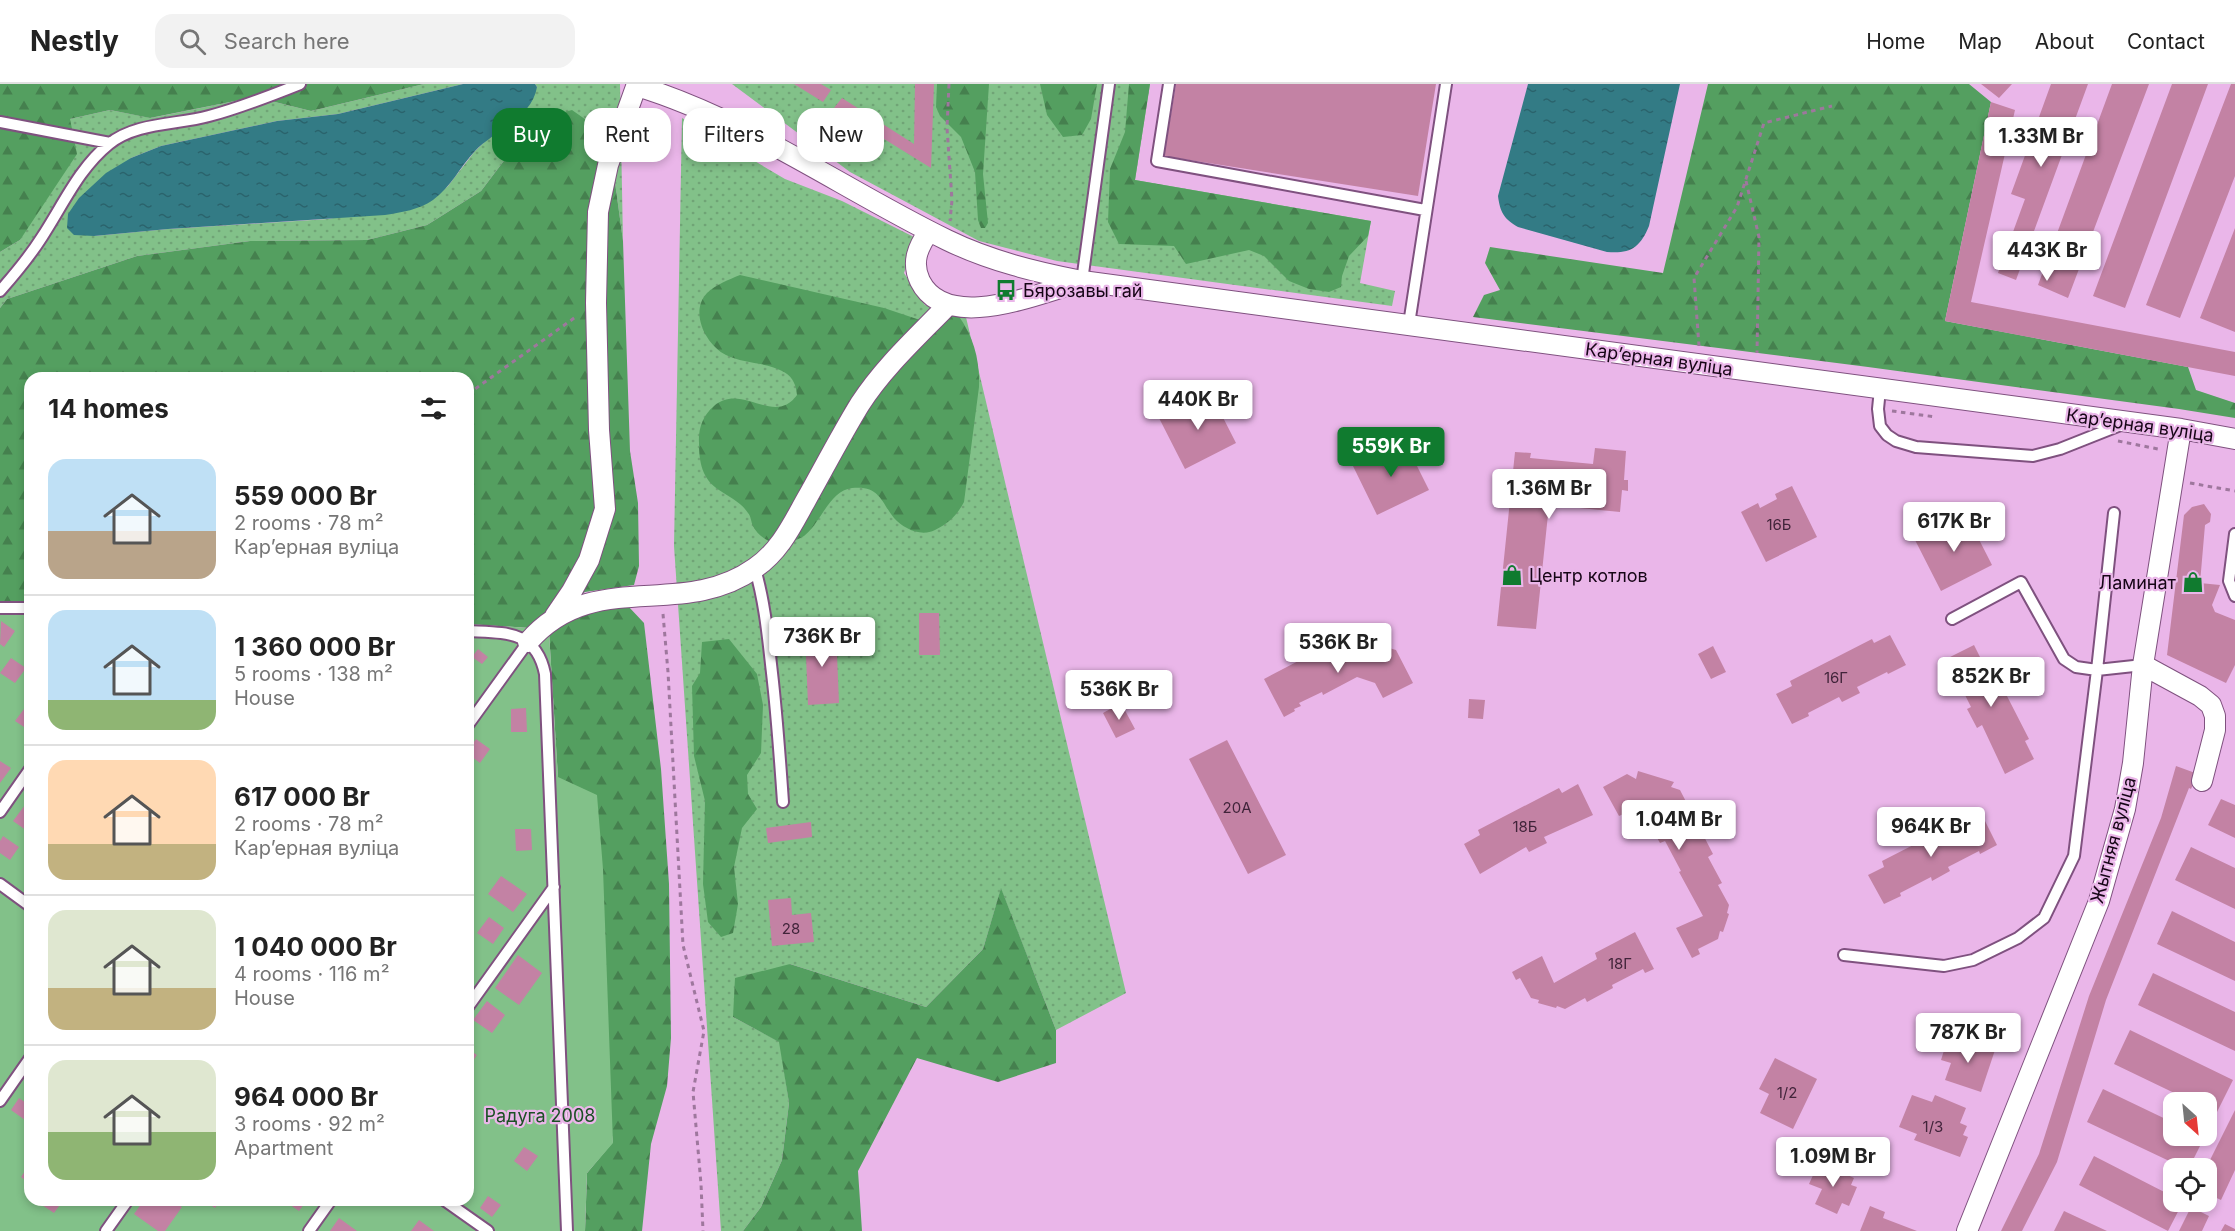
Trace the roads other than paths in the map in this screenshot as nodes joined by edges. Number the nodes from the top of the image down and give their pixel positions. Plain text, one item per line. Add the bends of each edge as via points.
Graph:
1 (300, 84) edge
2 (1109, 84) edge
3 (1169, 84) edge
4 (1446, 84) edge
5 (634, 85) edge
6 (0, 122) edge
7 (110, 143) junction
8 (1425, 210) junction
9 (929, 231) junction
10 (1082, 281) junction
11 (0, 291) edge
12 (948, 306) junction
13 (1409, 324) junction
14 (1880, 389) junction
15 (2128, 422) junction
16 (2181, 429) junction
17 (2235, 439) edge
18 (2114, 513) dead end
19 (2235, 534) edge
20 (754, 569) junction
21 (2235, 596) edge
22 (0, 608) edge
23 (24, 608) edge
24 (554, 618) junction
25 (1952, 619) dead end
26 (474, 631) edge
27 (528, 642) junction
28 (2143, 665) junction
29 (2097, 670) junction
30 (474, 717) edge
31 (24, 778) edge
32 (2202, 781) dead end
33 (783, 802) dead end
34 (0, 812) edge
35 (0, 884) edge
36 (554, 887) junction
37 (24, 902) edge
38 (1844, 955) dead end
39 (474, 999) edge
40 (24, 1067) edge
41 (0, 1101) edge
42 (124, 1206) edge
43 (327, 1206) edge
44 (453, 1206) edge
45 (106, 1231) edge
46 (309, 1231) edge
47 (488, 1231) edge
48 (567, 1231) edge
49 (1967, 1231) edge

1 - 7 lane via 240,107 143,129
2 - 10 lane
3 - 8 lane via 1157,160
4 - 8 lane
5 - 9 street, Карʼерная вуліца via 705,111
5 - 24 street via 603,186 596,237 604,509 589,560
6 - 7 lane
7 - 11 lane via 86,167 33,251
8 - 13 lane
9 - 10 street, Карʼерная вуліца via 1025,269
9 - 12 street via 916,255 916,271 929,294
10 - 12 street, Карʼерная вуліца via 998,304
10 - 13 street, Карʼерная вуліца
12 - 20 street via 875,383 780,545
13 - 14 street, Карʼерная вуліца
14 - 15 street, Карʼерная вуліца
14 - 15 lane via 1880,426 1896,441 1916,447 2033,456 2054,452
15 - 16 street, Карʼерная вуліца
16 - 17 street, Карʼерная вуліца
16 - 28 street, Жытняя вуліца
18 - 29 lane
19 - 21 lane via 2229,581
20 - 24 street via 709,590 601,600 573,607
20 - 33 lane via 766,622
22 - 23 lane
24 - 27 street
25 - 29 lane via 2021,582 2064,659 2076,667
26 - 27 lane via 509,634
27 - 30 lane
27 - 36 lane via 538,652 545,674
28 - 29 lane
28 - 32 street via 2211,705 2215,730
28 - 49 street, Жытняя вуліца via 2133,763 2113,858
29 - 38 lane via 2074,856 2044,918 2018,938 1973,960 1944,966
31 - 34 lane
35 - 37 lane
36 - 39 lane
36 - 48 lane
40 - 41 lane
42 - 45 lane
43 - 46 lane
44 - 47 lane

